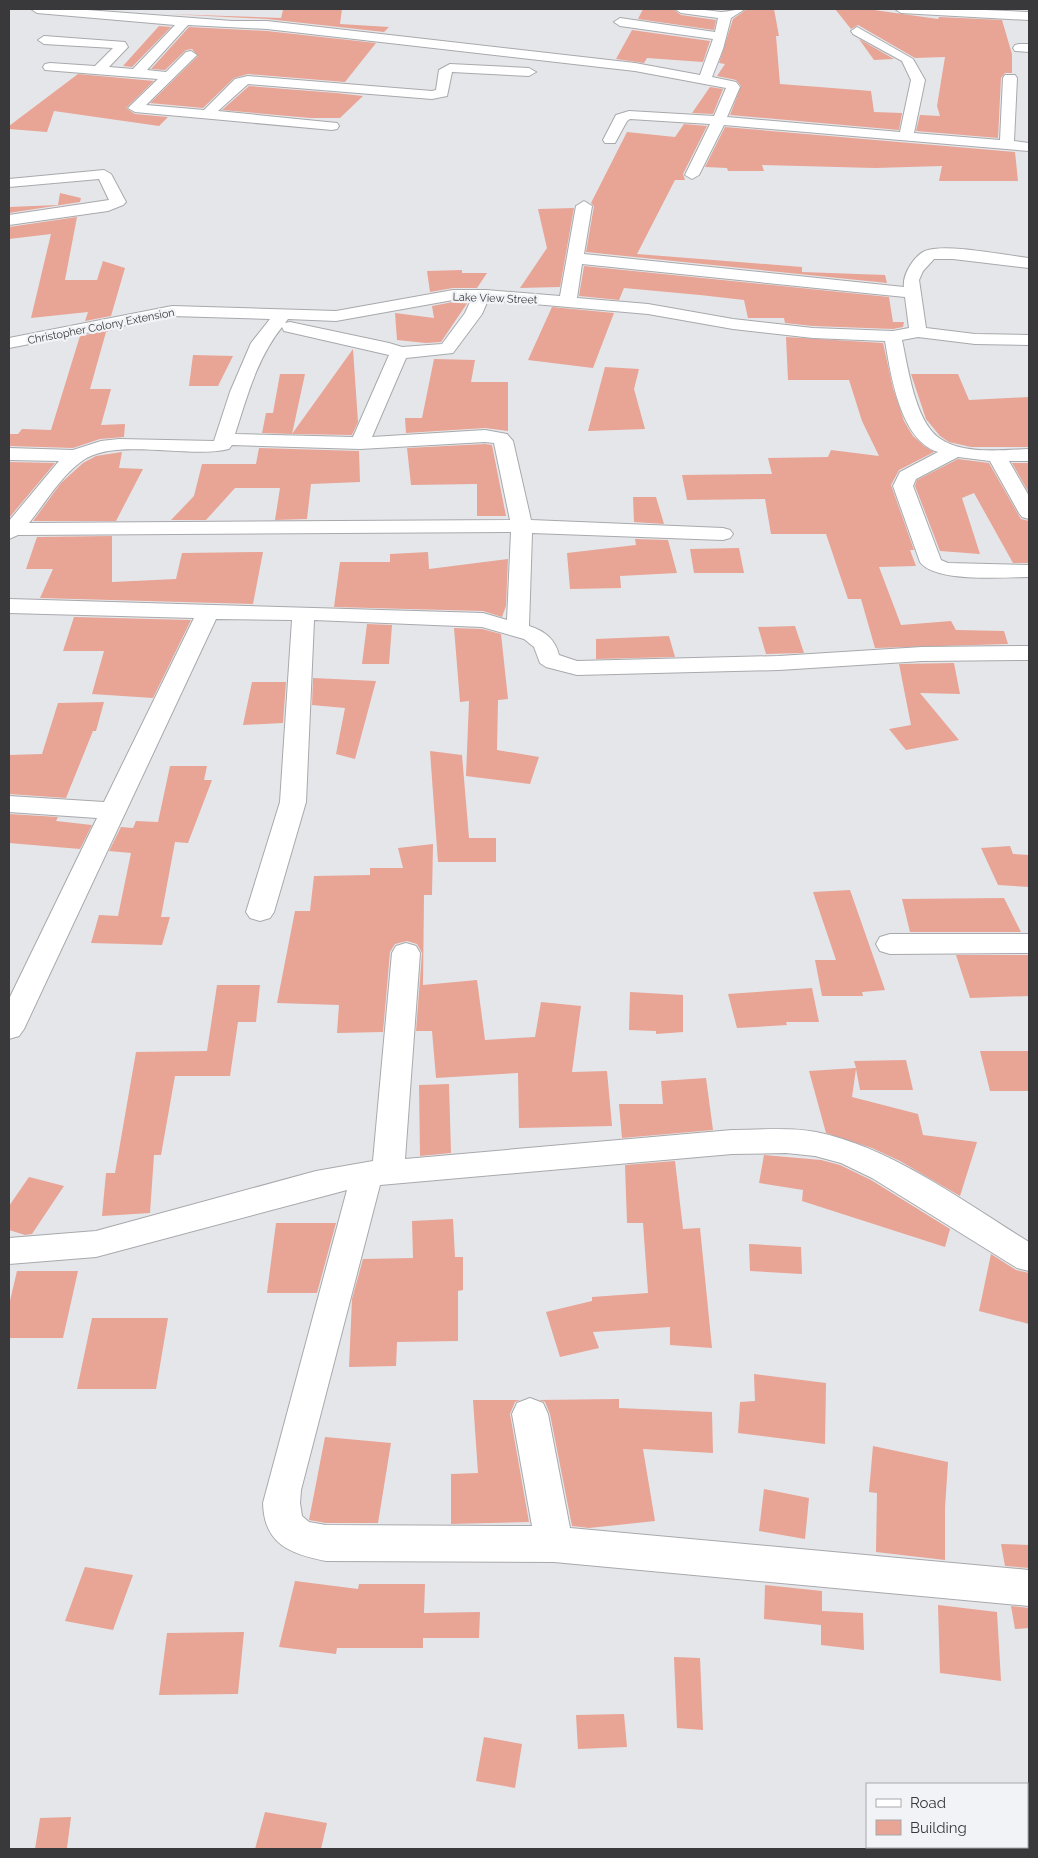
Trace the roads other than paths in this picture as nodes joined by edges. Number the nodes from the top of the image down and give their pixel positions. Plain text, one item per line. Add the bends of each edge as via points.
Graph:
1 (37, 9) edge
2 (157, 9) edge
3 (681, 9) edge
4 (739, 9) edge
5 (901, 9) edge
6 (81, 11) edge
7 (726, 16) junction
8 (1029, 16) edge
9 (148, 19) junction
10 (184, 22) junction
11 (620, 22) dead end
12 (857, 31) dead end
13 (720, 36) junction
14 (44, 40) dead end
15 (191, 55) dead end
16 (581, 60) junction
17 (50, 67) dead end
18 (98, 71) junction
19 (540, 72) dead end
20 (136, 74) junction
21 (572, 74) dead end
22 (170, 76) junction
23 (1010, 78) dead end
24 (706, 79) junction
25 (206, 116) junction
26 (719, 120) junction
27 (332, 126) dead end
28 (906, 136) junction
29 (610, 140) dead end
30 (1007, 145) junction
31 (1029, 147) edge
32 (692, 175) dead end
33 (9, 183) edge
34 (584, 206) dead end
35 (9, 220) edge
36 (575, 258) junction
37 (1029, 262) edge
38 (913, 293) junction
39 (482, 295) junction
40 (568, 301) junction
41 (279, 319) junction
42 (918, 332) junction
43 (893, 336) junction
44 (1029, 340) edge
45 (9, 343) edge
46 (400, 353) junction
47 (225, 439) junction
48 (360, 443) junction
49 (954, 452) junction
50 (9, 454) edge
51 (996, 455) junction
52 (1029, 455) edge
53 (76, 456) junction
54 (1029, 513) edge
55 (522, 526) junction
56 (10, 530) edge
57 (723, 534) dead end
58 (1029, 571) edge
59 (9, 606) edge
60 (208, 612) junction
61 (304, 613) junction
62 (518, 628) junction
63 (1029, 653) edge
64 (9, 804) edge
65 (111, 811) junction
66 (260, 912) dead end
67 (890, 944) dead end
68 (1029, 944) edge
69 (406, 953) dead end
70 (9, 1029) edge
71 (377, 1173) junction
72 (9, 1251) edge
73 (1029, 1258) edge
74 (530, 1414) dead end
75 (554, 1544) junction
76 (1029, 1588) edge

1 - 6 street
2 - 9 street
3 - 7 street
4 - 7 street
5 - 8 street
6 - 9 street
7 - 13 street
9 - 10 street
10 - 16 street via 267,25
10 - 20 street
11 - 13 street
12 - 28 street via 907,59 918,80
13 - 24 street
14 - 18 street via 121,46
15 - 22 street
16 - 21 street
16 - 24 street
17 - 18 street
18 - 20 street
19 - 25 street via 450,68 446,70 442,93 432,95 248,80 240,82
20 - 22 street
22 - 25 street via 135,108
23 - 30 street
24 - 26 street via 726,82 733,87
25 - 27 street
26 - 28 street
26 - 29 street via 629,115 621,118
26 - 32 street
28 - 30 street
30 - 31 street
33 - 35 street via 104,174 118,201 108,206
34 - 36 street
36 - 38 street
36 - 40 street
37 - 38 street via 930,254 911,280
38 - 42 street
39 - 40 street, Lake View Street
39 - 41 street, Lake View Street via 417,300 336,316
39 - 46 street via 473,314 447,348
40 - 43 street, Lake View Street via 813,333
41 - 45 street, Christopher Colony Extension via 172,311
41 - 46 street
41 - 47 street via 260,343 239,392
42 - 43 street, Lake View Street
42 - 44 street, Lake View Street
43 - 49 street via 906,399 925,436 934,444
46 - 48 street
47 - 48 street
47 - 53 street via 217,447 115,446 92,449
48 - 55 street via 500,438
49 - 51 street
49 - 58 street via 907,476 903,486 931,562 946,569
50 - 53 street
51 - 52 street
51 - 54 street
53 - 56 street
55 - 56 street
55 - 57 street
55 - 62 street
59 - 60 street
60 - 61 street
60 - 65 street
61 - 62 street via 483,620
61 - 66 street via 292,802
62 - 63 street via 540,640 545,645 548,658 577,668 922,654
64 - 65 street
65 - 70 street
67 - 68 street
69 - 71 street
71 - 72 street via 316,1184 96,1244
71 - 73 street via 732,1142 815,1144 849,1152 883,1169
71 - 75 street via 283,1490 280,1507 284,1524 302,1539 326,1543
74 - 75 street
75 - 76 street

